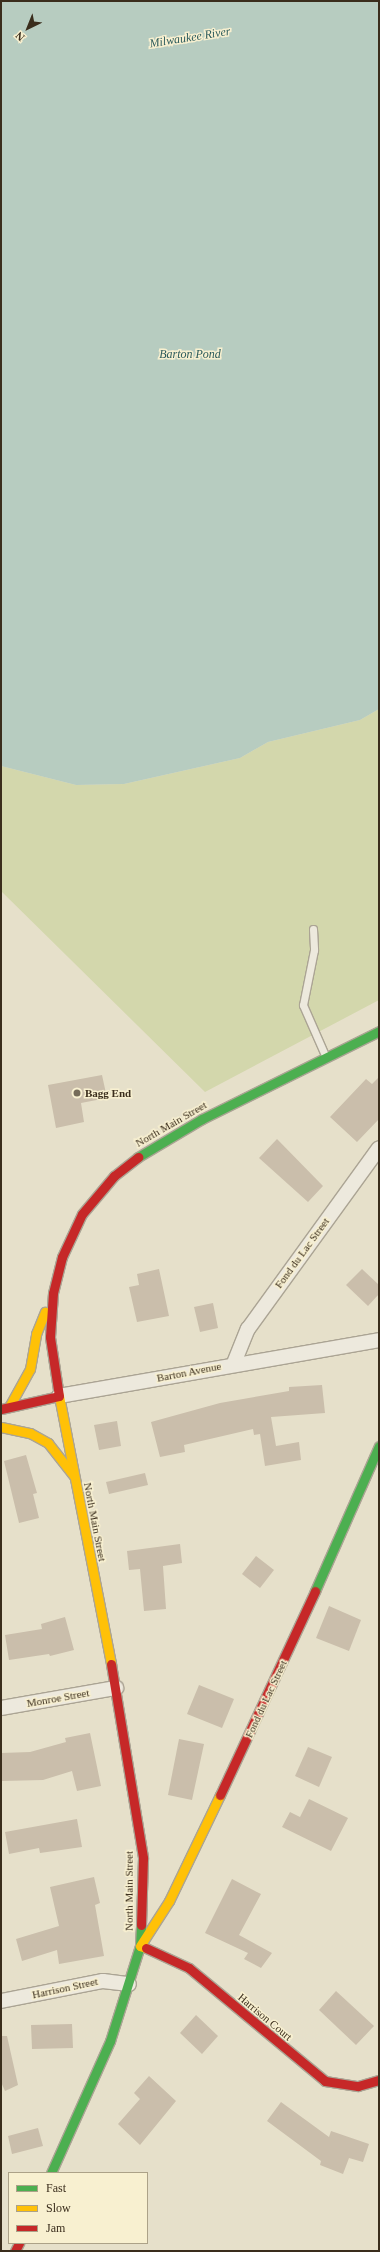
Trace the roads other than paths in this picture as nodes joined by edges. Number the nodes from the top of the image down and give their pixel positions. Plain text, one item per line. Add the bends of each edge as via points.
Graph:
1 (313, 929) dead end
2 (379, 1031) edge
3 (326, 1057) junction
4 (379, 1148) edge
5 (53, 1293) junction
6 (379, 1340) edge
7 (234, 1363) junction
8 (59, 1396) junction
9 (5, 1408) edge
10 (1, 1427) edge
11 (379, 1446) edge
12 (74, 1476) junction
13 (116, 1688) junction
14 (1, 1708) edge
15 (140, 1946) junction
16 (128, 1984) junction
17 (1, 2001) edge
18 (379, 2080) edge
19 (52, 2172) edge

1 - 3 lane via 314,950 303,1005
2 - 3 main road, North Main Street
3 - 5 main road, North Main Street via 145,1151 114,1176 82,1214 62,1257
4 - 7 street, Fond du Lac Street via 248,1329
5 - 8 main road, North Main Street via 50,1337
5 - 9 main road via 36,1334 30,1369
6 - 7 street, Barton Avenue
7 - 8 street, Barton Avenue
8 - 9 main road, Barton Avenue
8 - 12 main road, North Main Street
10 - 12 main road via 30,1433 48,1443
11 - 15 main road, Fond du Lac Street via 265,1702 169,1901
12 - 13 main road, North Main Street
13 - 14 street, Monroe Street
13 - 15 main road, North Main Street via 143,1858
15 - 16 main road, North Main Street
15 - 18 main road, Harrison Court via 189,1968 325,2081 358,2086
16 - 17 street, Harrison Street via 103,1981
16 - 19 main road, North Main Street via 110,2041

